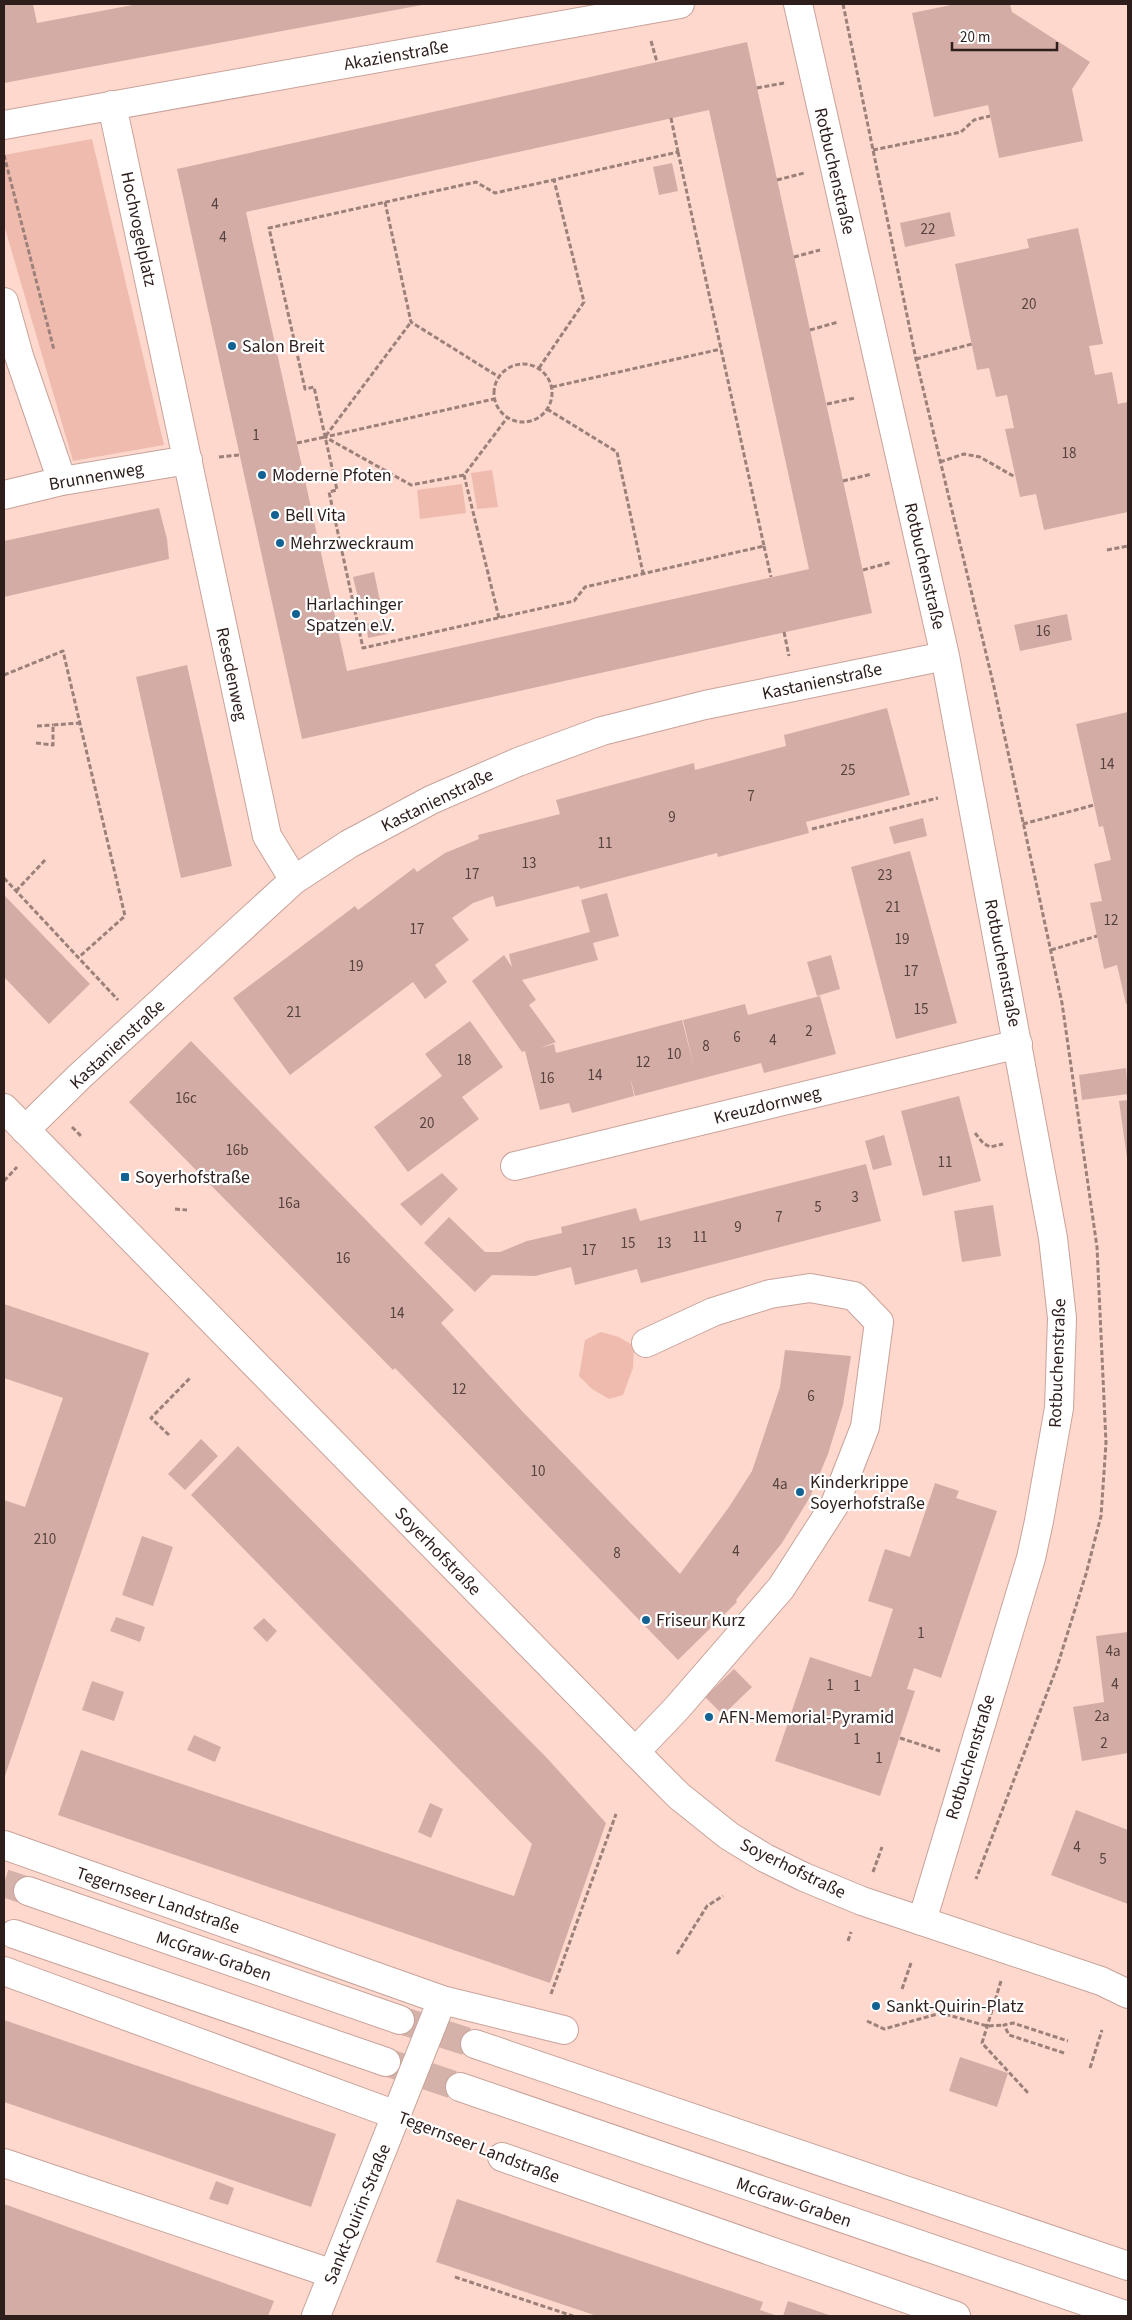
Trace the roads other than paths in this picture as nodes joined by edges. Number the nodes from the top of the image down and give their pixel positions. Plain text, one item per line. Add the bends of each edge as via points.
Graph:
1 (680, 4) edge
2 (798, 4) edge
3 (112, 105) junction
4 (4, 125) edge
5 (4, 302) edge
6 (188, 460) junction
7 (62, 481) junction
8 (4, 495) edge
9 (945, 656) junction
10 (294, 880) junction
11 (1018, 1044) junction
12 (4, 1108) edge
13 (25, 1130) junction
14 (515, 1166) dead end
15 (646, 1343) dead end
16 (635, 1752) junction
17 (6, 1852) edge
18 (28, 1891) tunnel mouth
19 (922, 1921) junction
20 (14, 1934) dead end
21 (4, 1971) edge
22 (1101, 1981) junction
23 (1128, 1982) edge
24 (1128, 1994) edge
25 (442, 2000) junction
26 (400, 2020) tunnel mouth
27 (552, 2027) road end
28 (475, 2044) tunnel mouth
29 (386, 2062) tunnel mouth
30 (460, 2087) tunnel mouth
31 (396, 2115) junction
32 (502, 2157) road end
33 (4, 2163) edge
34 (1128, 2266) edge
35 (333, 2274) junction
36 (316, 2316) edge
37 (956, 2316) edge
38 (1128, 2316) edge

1 - 3 main road, Akazienstraße
2 - 9 main road, Rotbuchenstraße
3 - 4 main road
3 - 6 main road, Hochvogelplatz
5 - 7 main road
6 - 7 main road, Brunnenweg
6 - 10 main road, Resedenweg via 267,836
7 - 8 main road, Brunnenweg
9 - 10 main road, Kastanienstraße via 704,705 602,731 518,762 431,800 349,844
9 - 11 main road, Rotbuchenstraße
10 - 13 main road, Kastanienstraße
11 - 14 main road, Kreuzdornweg
11 - 19 main road, Rotbuchenstraße via 1054,1246 1062,1318 1059,1408 1031,1558
12 - 13 main road, Soyerhofstraße
13 - 16 main road, Soyerhofstraße
15 - 16 main road via 712,1312 770,1294 810,1288 854,1296 879,1322 865,1427 835,1504 781,1588
16 - 19 main road, Soyerhofstraße via 679,1796 729,1836 758,1854 804,1878
17 - 25 main road, Tegernseer Landstraße
18 - 26 main road, McGraw-Graben
19 - 22 main road
20 - 29 main road
21 - 31 main road, Tegernseer Landstraße
22 - 23 main road
22 - 24 main road
25 - 27 main road, Tegernseer Landstraße
25 - 31 main road, Sankt-Quirin-Straße
28 - 34 main road
30 - 38 main road, McGraw-Graben
31 - 35 main road, Sankt-Quirin-Straße
32 - 37 main road, Tegernseer Landstraße
33 - 35 main road
35 - 36 main road, Sankt-Quirin-Straße

